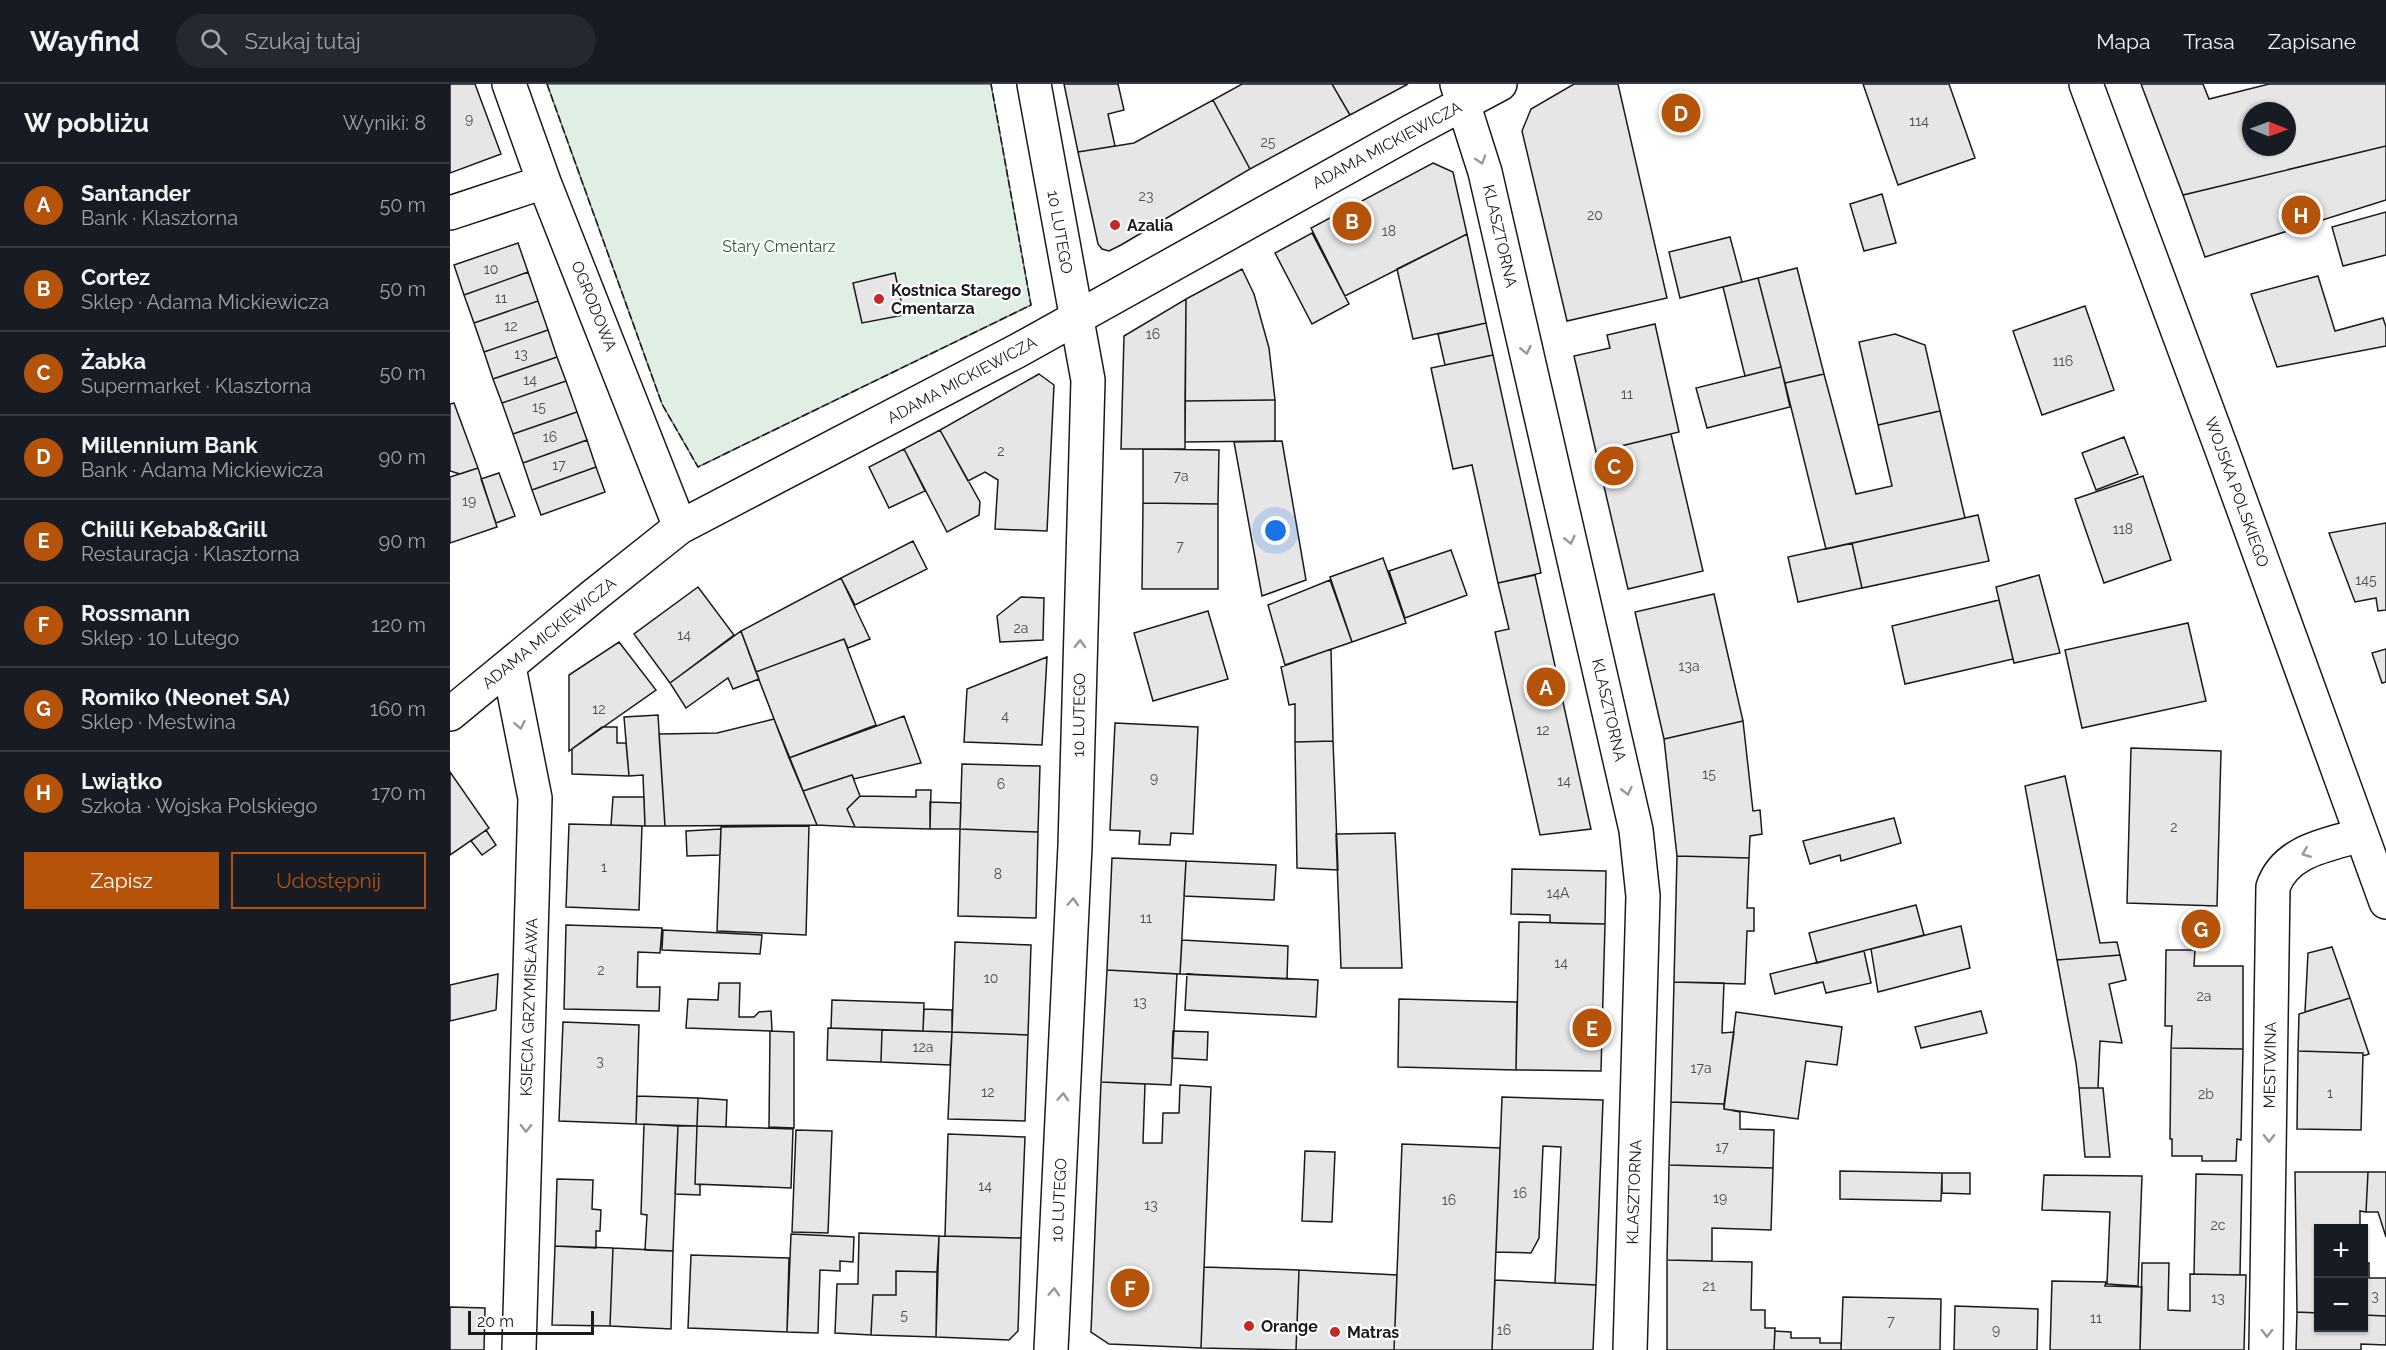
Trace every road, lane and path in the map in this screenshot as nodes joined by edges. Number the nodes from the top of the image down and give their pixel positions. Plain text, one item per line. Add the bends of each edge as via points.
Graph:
1 (510, 84) edge
2 (1034, 84) edge
3 (1500, 84) edge
4 (2086, 84) edge
5 (1461, 94) edge
6 (544, 182) junction
7 (450, 213) edge
8 (1077, 316) junction
9 (680, 527) junction
10 (509, 667) junction
11 (450, 714) edge
12 (2361, 835) junction
13 (2386, 902) edge
14 (519, 1350) edge
15 (1051, 1350) edge
16 (1630, 1350) edge
17 (2266, 1350) edge

1 - 6 street, OGRODOWA
2 - 8 street, 10 LUTEGO
3 - 5 street, ADAMA MICKIEWICZA
4 - 12 street, WOJSKA POLSKIEGO
5 - 8 street, ADAMA MICKIEWICZA via 1412,131
5 -> 16 street, KLASZTORNA via 1485,172 1636,830 1643,896
6 - 7 street
6 - 9 street, OGRODOWA
8 - 9 street, ADAMA MICKIEWICZA via 1007,357
15 -> 8 street, 10 LUTEGO via 1075,846 1088,380
9 - 10 street, ADAMA MICKIEWICZA
10 - 11 street, ADAMA MICKIEWICZA
10 -> 14 street, KSIĘCIA GRZYMISŁAWA via 535,798
12 - 13 street, WOJSKA POLSKIEGO
12 -> 17 street, MESTWINA via 2298,855 2286,864 2273,887

